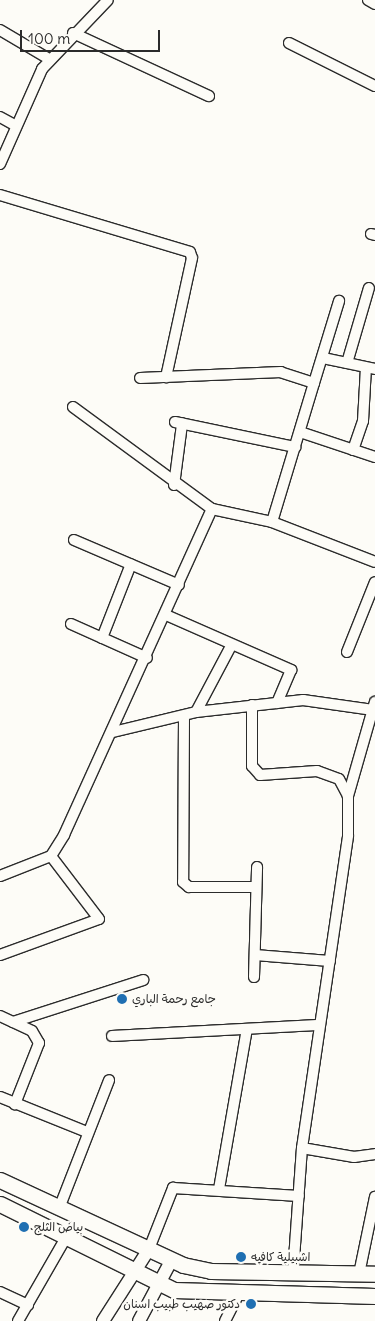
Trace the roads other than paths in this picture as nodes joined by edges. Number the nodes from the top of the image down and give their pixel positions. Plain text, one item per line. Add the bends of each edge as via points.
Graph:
1 (108, 0) edge
2 (0, 30) edge
3 (73, 33) junction
4 (289, 43) dead end
5 (49, 59) junction
6 (375, 86) edge
7 (209, 96) dead end
8 (0, 117) edge
9 (16, 126) junction
10 (0, 164) edge
11 (0, 195) edge
12 (369, 288) dead end
13 (339, 302) dead end
14 (370, 302) edge
15 (324, 358) junction
16 (347, 363) junction
17 (371, 368) edge
18 (166, 377) junction
19 (140, 378) dead end
20 (314, 383) junction
21 (72, 407) dead end
22 (300, 432) junction
23 (295, 447) junction
24 (353, 450) junction
25 (375, 457) edge
26 (174, 485) junction
27 (212, 509) junction
28 (272, 522) junction
29 (74, 540) dead end
30 (375, 562) edge
31 (131, 564) junction
32 (375, 582) edge
33 (179, 585) junction
34 (166, 615) junction
35 (71, 624) dead end
36 (102, 638) junction
37 (231, 646) junction
38 (347, 652) dead end
39 (147, 658) junction
40 (277, 703) junction
41 (252, 705) junction
42 (373, 709) edge
43 (196, 712) junction
44 (184, 716) junction
45 (113, 732) junction
46 (348, 796) junction
47 (52, 856) junction
48 (256, 867) dead end
49 (0, 876) edge
50 (254, 886) junction
51 (256, 954) junction
52 (0, 955) edge
53 (330, 961) junction
54 (254, 977) dead end
55 (143, 980) dead end
56 (0, 1016) edge
57 (13, 1022) junction
58 (317, 1025) junction
59 (247, 1029) junction
60 (112, 1036) dead end
61 (109, 1080) dead end
62 (0, 1097) edge
63 (15, 1104) junction
64 (87, 1132) junction
65 (302, 1148) junction
66 (375, 1154) edge
67 (0, 1180) edge
68 (219, 1189) junction
69 (299, 1196) junction
70 (375, 1197) edge
71 (0, 1204) edge
72 (60, 1206) junction
73 (68, 1234) junction
74 (149, 1249) junction
75 (171, 1261) junction
76 (134, 1269) junction
77 (293, 1273) junction
78 (359, 1274) junction
79 (375, 1274) edge
80 (161, 1286) junction
81 (0, 1292) edge
82 (239, 1294) junction
83 (375, 1296) edge
84 (28, 1306) junction
85 (18, 1321) edge
86 (103, 1321) edge
87 (139, 1321) edge
88 (225, 1321) edge

1 - 3 street
2 - 5 street
3 - 5 street
3 - 7 street
4 - 6 street
5 - 9 street
8 - 9 street
9 - 10 street
11 - 18 street via 190,252 192,258
12 - 14 street
13 - 15 street
14 - 16 street
15 - 16 street
15 - 20 street
16 - 17 street
17 - 24 street via 363,421
18 - 19 street
18 - 20 street via 281,372
20 - 22 street
21 - 26 street
22 - 23 street
22 - 24 street
23 - 26 street via 179,423
23 - 28 street
24 - 25 street
26 - 27 street
27 - 28 street
27 - 33 street
28 - 30 street
29 - 31 street
31 - 33 street
31 - 36 street
32 - 38 street
33 - 34 street
34 - 37 street
34 - 39 street
35 - 36 street
36 - 39 street
37 - 40 street via 291,670
37 - 43 street
39 - 45 street
40 - 41 street
40 - 42 street via 325,701
41 - 43 street
41 - 46 street via 252,766 260,775 317,771 339,779
42 - 46 street
43 - 44 street
44 - 45 street
44 - 50 street via 182,882 189,887
45 - 47 street
46 - 53 street via 348,835
47 - 49 street
47 - 52 street via 99,919
48 - 50 street
50 - 51 street
51 - 53 street
51 - 54 street
53 - 58 street
55 - 57 street
56 - 57 street
57 - 63 street via 32,1032 38,1043
58 - 59 street
58 - 65 street
59 - 60 street
59 - 68 street
61 - 64 street
62 - 63 street
63 - 64 street
64 - 72 street
65 - 66 street via 354,1157
65 - 69 street
67 - 72 main road
68 - 69 street
68 - 74 street via 173,1188
69 - 77 street
70 - 78 street
71 - 73 main road
72 - 74 main road
73 - 76 main road
73 - 84 street
74 - 75 main road
74 - 76 street
75 - 77 main road via 211,1271
75 - 80 street
76 - 80 main road
76 - 86 street
77 - 78 main road
78 - 79 main road
80 - 82 main road
80 - 87 street
81 - 84 street
82 - 83 main road
82 - 88 street
84 - 85 street

